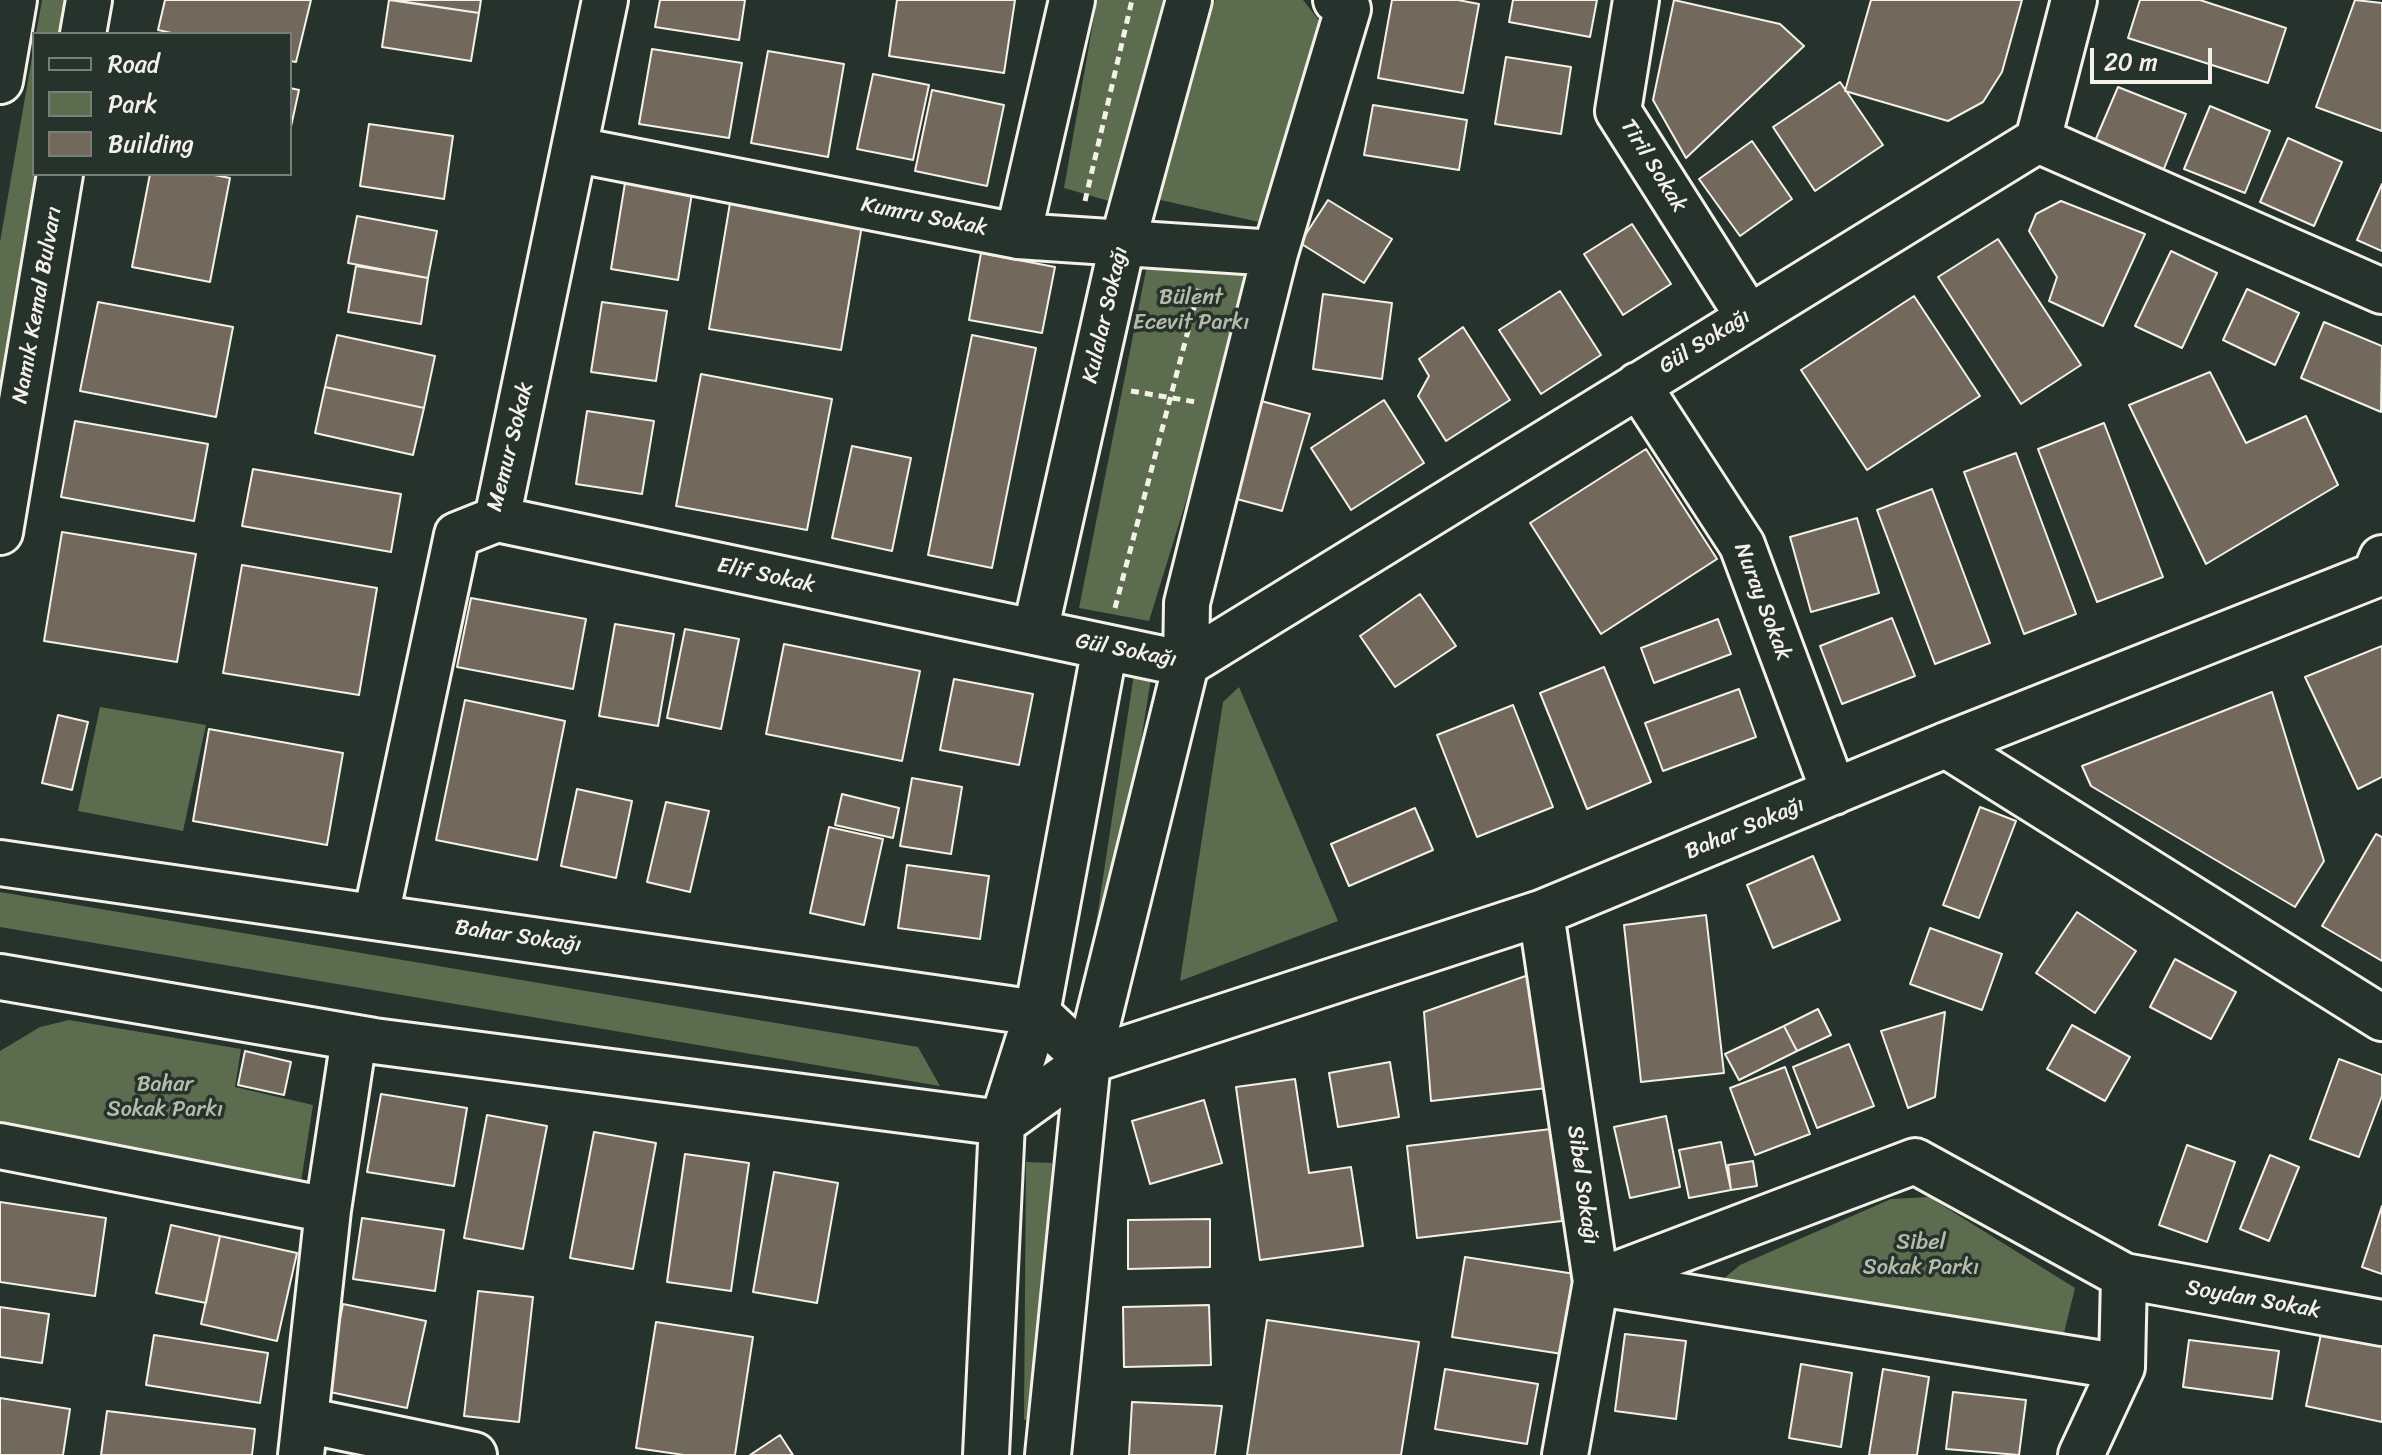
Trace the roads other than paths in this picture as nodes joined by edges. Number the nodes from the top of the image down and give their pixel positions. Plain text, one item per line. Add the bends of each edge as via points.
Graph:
1 (14, 0) edge
2 (89, 0) edge
3 (605, 0) edge
4 (1072, 0) edge
5 (1189, 0) edge
6 (1636, 0) edge
7 (2074, 0) edge
8 (1342, 5) edge
9 (83, 32) edge
10 (0, 81) edge
11 (2038, 140) junction
12 (577, 150) junction
13 (60, 176) edge
14 (1018, 236) junction
15 (1122, 245) junction
16 (1275, 253) junction
17 (2382, 291) edge
18 (1748, 316) junction
19 (1638, 385) junction
20 (497, 519) junction
21 (0, 532) edge
22 (2380, 570) edge
23 (1035, 632) junction
24 (1105, 647) junction
25 (1186, 664) junction
26 (1946, 745) junction
27 (1834, 792) junction
28 (0, 863) edge
29 (1541, 913) junction
30 (376, 916) junction
31 (0, 977) edge
32 (1037, 1013) junction
33 (2382, 1018) edge
34 (354, 1038) junction
35 (1088, 1061) junction
36 (1002, 1123) junction
37 (0, 1146) edge
38 (328, 1210) junction
39 (2124, 1276) junction
40 (1596, 1282) junction
41 (2382, 1323) edge
42 (2122, 1367) junction
43 (303, 1438) edge
44 (474, 1455) edge
45 (986, 1455) edge
46 (1048, 1455) edge
47 (1565, 1455) edge
48 (2081, 1455) edge

1 - 10 street
2 - 9 street
3 - 12 street, Memur Sokak
4 - 14 street
5 - 15 street, Kulalar Sokağı
6 - 18 street, Tiril Sokak via 1618,111
7 - 11 street
8 - 16 street
11 - 17 street
11 - 18 street, Gül Sokağı
12 - 14 street, Kumru Sokak
12 - 20 street, Memur Sokak
13 - 21 street, Namık Kemal Bulvarı
14 - 15 street, Kumru Sokak
15 - 16 street, Kumru Sokak
15 - 23 street, Kulalar Sokağı
16 - 25 street via 1187,603
18 - 19 street, Gül Sokağı
19 - 25 street, Gül Sokağı
19 - 27 street, Nuray Sokak via 1742,545
20 - 23 street, Elif Sokak
20 - 30 street, Memur Sokak via 457,535
22 - 26 street, Bahar Sokağı
23 - 24 street, Gül Sokağı
24 - 25 street, Gül Sokağı
24 - 32 street
25 - 35 street
26 - 27 street, Bahar Sokağı
26 - 33 street
27 - 29 street, Bahar Sokağı
28 - 30 street, Bahar Sokağı
29 - 35 street, Bahar Sokağı
29 - 40 street, Sibel Sokağı
30 - 32 street, Bahar Sokağı
31 - 34 street
32 - 35 street
32 - 36 street
34 - 36 street
34 - 38 street
35 - 36 street, Bahar Sokağı
35 - 46 street
36 - 45 street
37 - 38 street
38 - 43 street
39 - 40 street, Soydan Sokak via 1915,1161
39 - 41 street, Soydan Sokak
39 - 42 street
40 - 42 street
40 - 47 street, Sibel Sokağı
42 - 48 street
43 - 44 street

